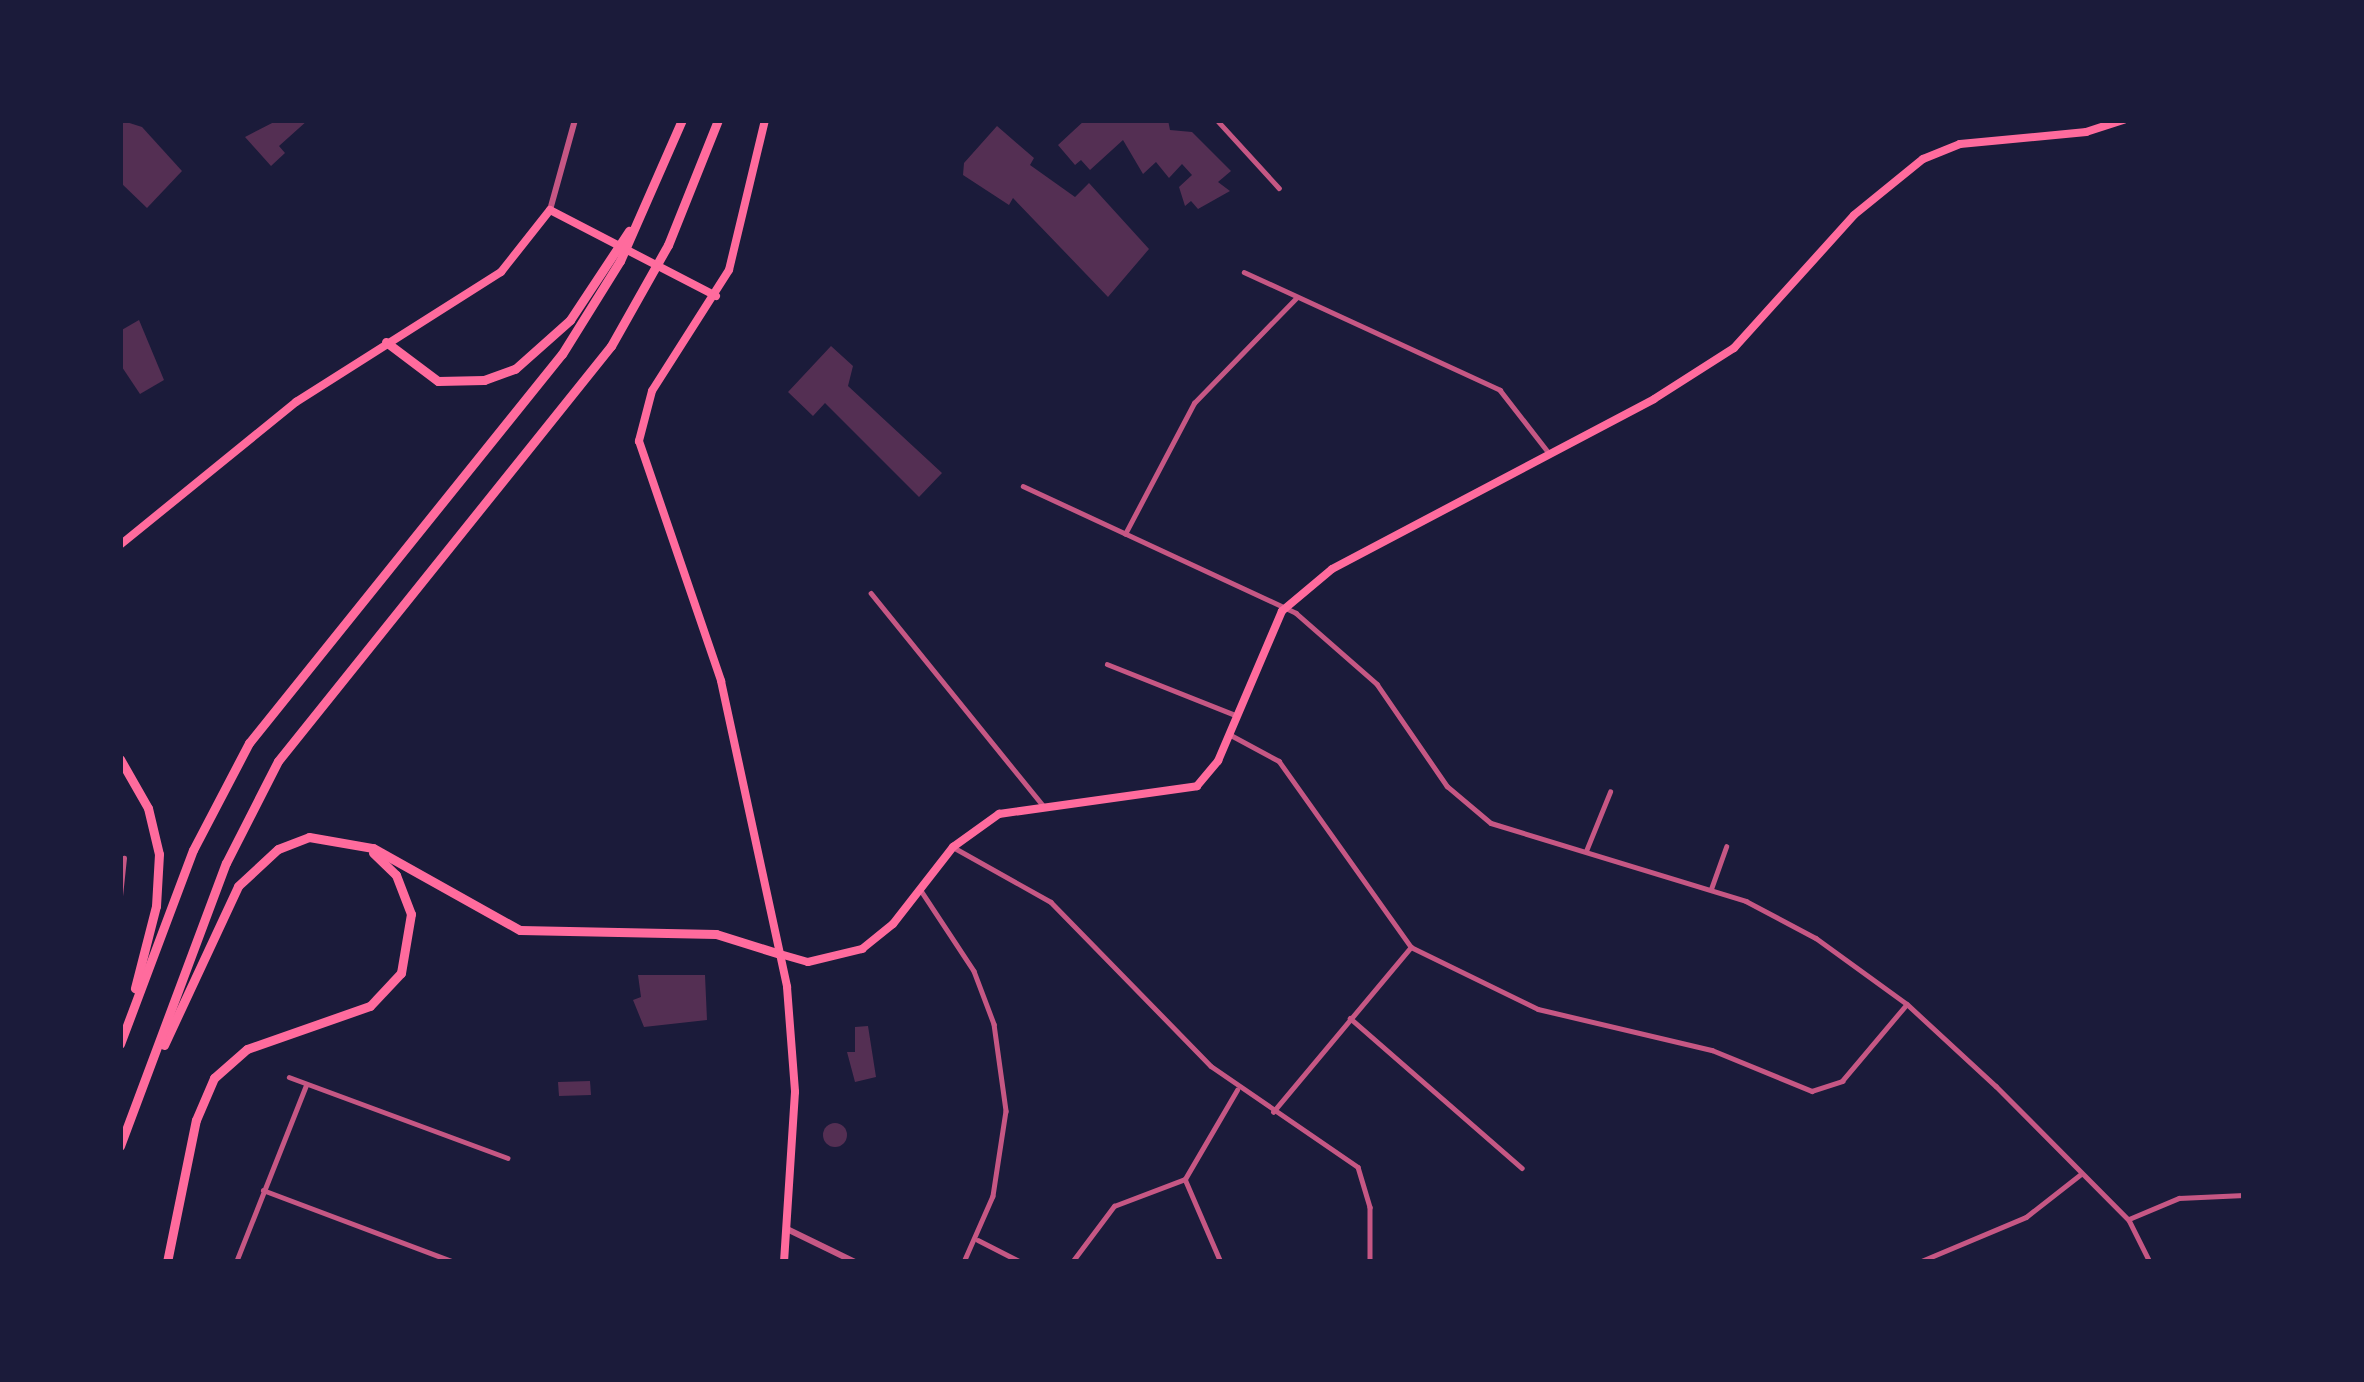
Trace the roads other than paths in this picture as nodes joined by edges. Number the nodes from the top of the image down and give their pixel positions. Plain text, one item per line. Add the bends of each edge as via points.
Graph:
1 (575, 120) edge
2 (682, 120) edge
3 (718, 120) edge
4 (765, 120) edge
5 (1217, 120) edge
6 (2124, 120) edge
7 (1279, 188) dead end
8 (654, 191) junction
9 (550, 210) junction
10 (1244, 272) dead end
11 (717, 297) junction
12 (1296, 298) junction
13 (386, 342) junction
14 (1549, 453) junction
15 (1024, 486) dead end
16 (1125, 534) junction
17 (120, 545) edge
18 (871, 593) dead end
19 (1282, 611) junction
20 (1107, 664) dead end
21 (1235, 715) junction
22 (1229, 734) junction
23 (120, 759) edge
24 (1610, 792) dead end
25 (1042, 804) junction
26 (329, 836) junction
27 (953, 847) junction
28 (1726, 847) dead end
29 (1586, 851) junction
30 (124, 858) dead end
31 (920, 889) junction
32 (1711, 889) junction
33 (120, 896) edge
34 (1412, 947) junction
35 (780, 954) junction
36 (1907, 1004) junction
37 (1350, 1018) junction
38 (120, 1042) edge
39 (289, 1077) dead end
40 (306, 1085) junction
41 (1238, 1089) junction
42 (1274, 1112) junction
43 (120, 1147) edge
44 (508, 1158) dead end
45 (1522, 1168) dead end
46 (2081, 1174) junction
47 (1185, 1180) junction
48 (263, 1190) junction
49 (2244, 1195) edge
50 (2128, 1220) junction
51 (787, 1229) junction
52 (978, 1240) junction
53 (167, 1262) edge
54 (236, 1262) edge
55 (455, 1262) edge
56 (784, 1262) edge
57 (855, 1262) edge
58 (964, 1262) edge
59 (1021, 1262) edge
60 (1072, 1262) edge
61 (1221, 1262) edge
62 (1370, 1262) edge
63 (1919, 1262) edge
64 (2150, 1262) edge

1 - 9 street
2 - 8 highway
3 - 43 highway via 668,245 611,346 322,698 268,778 226,863
4 - 11 main road via 747,220
5 - 7 street
6 - 14 main road via 2086,132 1960,144 1905,169 1734,348
8 - 13 highway via 582,306 515,369 484,380 438,381
8 - 38 highway via 562,354 249,743 193,850
9 - 11 main road
9 - 13 main road via 501,272
10 - 12 street
11 - 35 main road via 652,391 640,449 721,681
12 - 14 street via 1500,390
12 - 16 street via 1194,403
13 - 17 main road via 268,422
14 - 19 main road via 1332,569
15 - 16 street
16 - 19 street
18 - 25 street
19 - 21 main road
19 - 29 street via 1296,614 1378,684 1466,807 1520,835
20 - 21 street
21 - 22 main road
22 - 25 main road via 1212,772 1186,791
22 - 34 street via 1279,761
23 - 38 highway via 148,808 160,870
24 - 29 street
25 - 27 main road via 988,820
26 - 35 highway via 373,848 520,930 716,934
26 - 43 highway via 278,850 227,902
26 - 53 highway via 371,852 396,875 412,914 407,959 370,1006 247,1049 214,1078 196,1120
27 - 31 main road
27 - 41 street via 1051,902
28 - 32 street
29 - 32 street
30 - 33 street
31 - 35 main road via 862,950 808,962
31 - 52 street via 950,927 994,1024 1006,1111
32 - 36 street via 1781,916
34 - 36 street via 1538,1009 1712,1050 1812,1091 1842,1081
34 - 37 street
35 - 51 main road via 795,1072
36 - 46 street
37 - 42 street
37 - 45 street
39 - 40 street
40 - 44 street
40 - 48 street
41 - 42 street
41 - 47 street
42 - 62 street via 1358,1167 1370,1207
46 - 50 street
46 - 63 street via 2026,1217
47 - 60 street via 1114,1206
47 - 61 street
48 - 54 street
48 - 55 street
49 - 50 street via 2179,1198
50 - 64 street
51 - 56 main road
51 - 57 street
52 - 58 street
52 - 59 street

